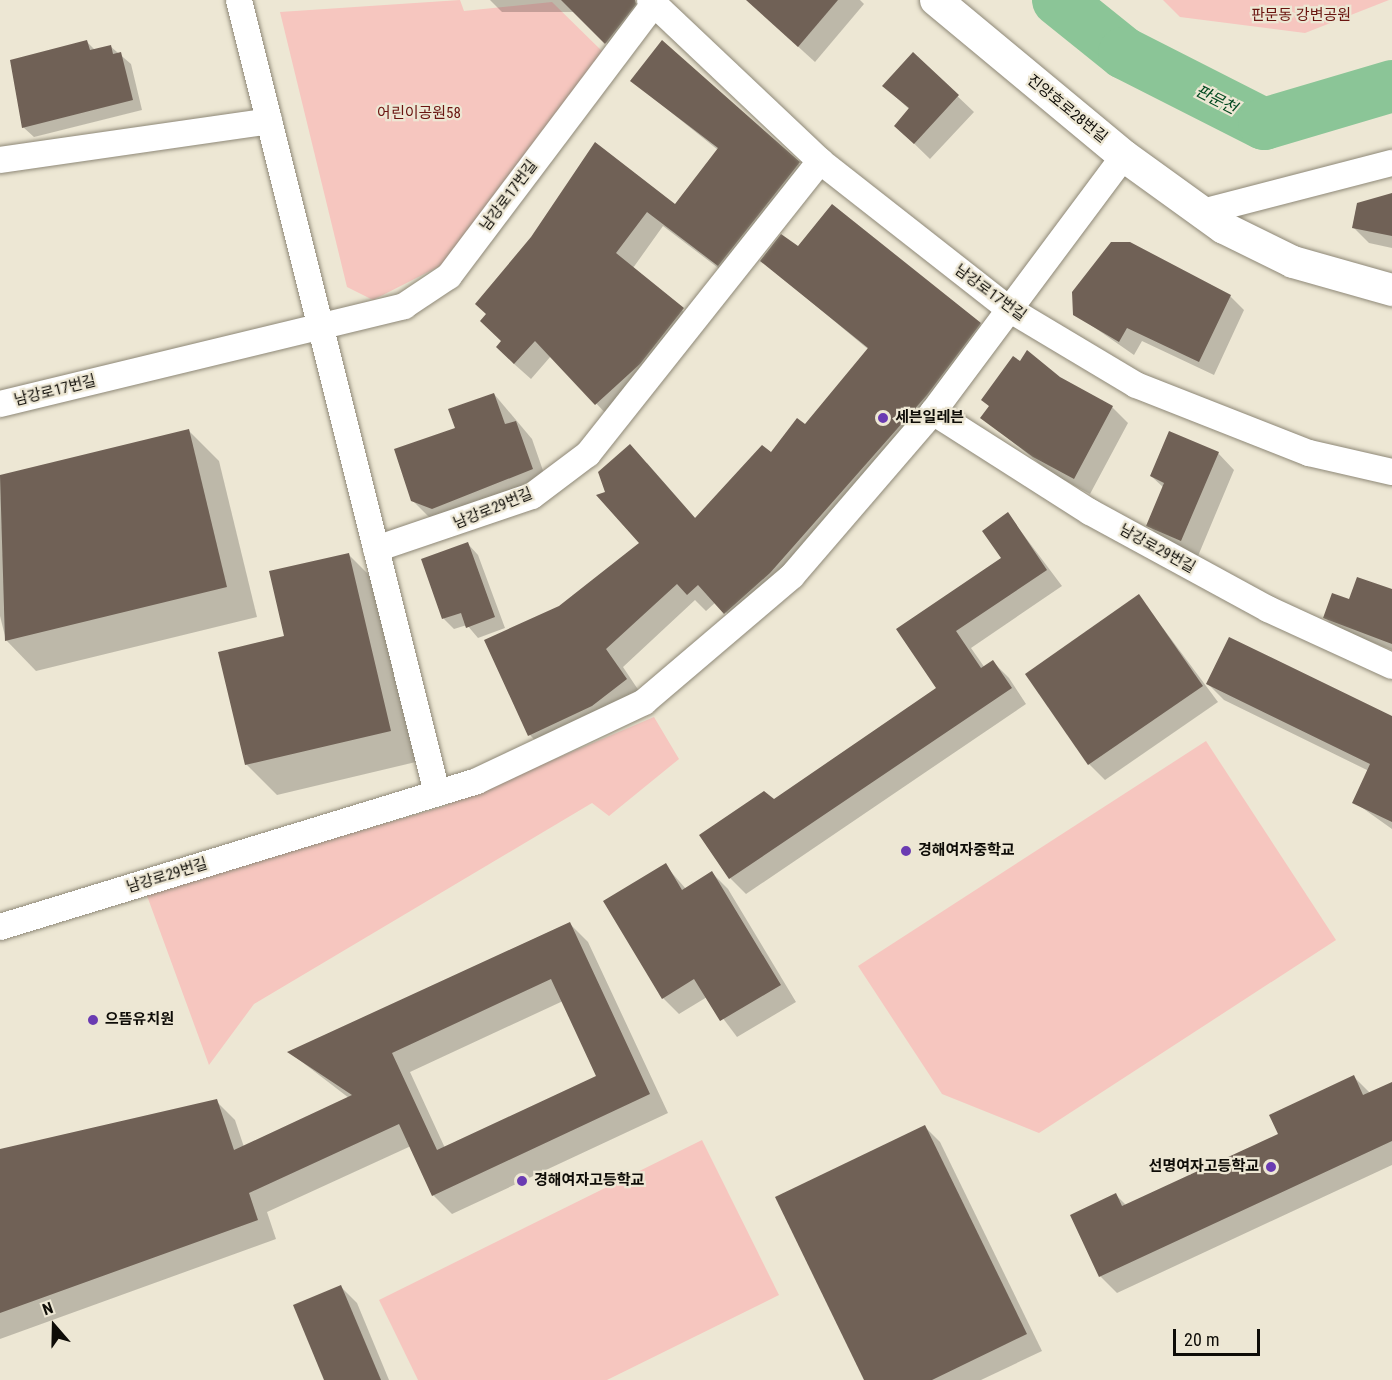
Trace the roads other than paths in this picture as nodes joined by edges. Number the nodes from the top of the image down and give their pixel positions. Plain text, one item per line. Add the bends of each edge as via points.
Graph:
1 (239, 0) edge
2 (936, 0) edge
3 (652, 2) edge
4 (269, 121) junction
5 (1124, 156) junction
6 (0, 160) edge
7 (819, 161) junction
8 (1392, 163) edge
9 (1202, 212) junction
10 (1392, 290) edge
11 (1009, 309) junction
12 (320, 327) junction
13 (0, 404) edge
14 (933, 412) junction
15 (1392, 472) edge
16 (376, 549) junction
17 (1392, 666) edge
18 (437, 793) junction
19 (0, 927) edge

1 - 4 street
2 - 5 street, 진양호로28번길
3 - 7 street, 남강로17번길
3 - 12 street, 남강로17번길 via 449,276 404,306
4 - 6 street
4 - 12 street
5 - 9 street, 진양호로28번길
5 - 11 street, 남강로29번길
7 - 11 street, 남강로17번길
7 - 16 street, 남강로29번길 via 588,454 532,496
8 - 9 street
9 - 10 street, 진양호로28번길 via 1293,262
11 - 14 street, 남강로29번길
11 - 15 street, 남강로17번길 via 1136,385 1309,453
12 - 13 street, 남강로17번길
12 - 16 street
14 - 17 street, 남강로29번길 via 1090,512 1268,609
14 - 18 street, 남강로29번길 via 792,576 644,702 477,781
16 - 18 street
18 - 19 street, 남강로29번길

